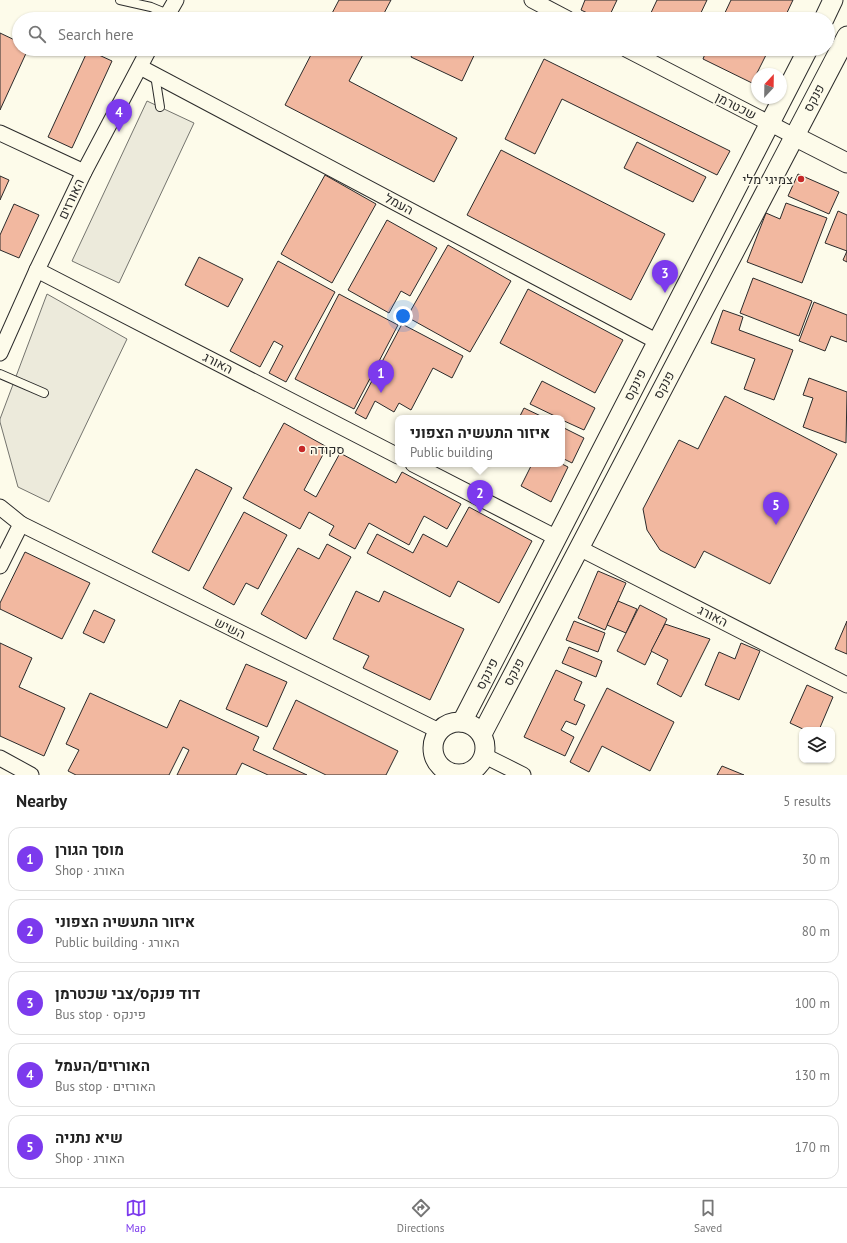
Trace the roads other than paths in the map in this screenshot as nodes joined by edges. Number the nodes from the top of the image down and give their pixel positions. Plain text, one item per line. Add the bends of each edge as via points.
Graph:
1 (120, 0) edge
2 (176, 0) edge
3 (532, 0) edge
4 (834, 0) edge
5 (158, 12) edge
6 (169, 12) edge
7 (555, 12) edge
8 (828, 12) edge
9 (847, 36) edge
10 (146, 56) edge
11 (639, 56) edge
12 (804, 56) edge
13 (140, 67) junction
14 (155, 75) junction
15 (160, 107) dead end
16 (770, 124) junction
17 (0, 133) edge
18 (794, 136) junction
19 (847, 163) edge
20 (84, 172) junction
21 (37, 270) junction
22 (658, 342) junction
23 (0, 353) edge
24 (0, 374) edge
25 (44, 393) dead end
26 (395, 454) edge
27 (419, 467) edge
28 (0, 507) edge
29 (21, 524) junction
30 (557, 538) junction
31 (579, 548) junction
32 (0, 566) edge
33 (847, 685) edge
34 (462, 722) junction
35 (439, 731) junction
36 (482, 734) junction
37 (485, 756) junction
38 (0, 758) edge
39 (435, 770) edge
40 (30, 775) edge
41 (456, 775) edge
42 (523, 775) edge

1 - 5 lane via 151,7
2 - 6 street
3 - 7 street
4 - 8 street
9 - 18 street, פנקס
10 - 13 street, האורזים
11 - 16 street, שכטרמן
12 - 16 street, פינקס
13 - 14 street, העמל
13 - 20 street, האורזים
14 - 15 lane
14 - 22 street, העמל
16 - 18 street, שכטרמן
16 - 22 street, פינקס
17 - 20 street
18 - 19 street, שכטרמן
18 - 31 street, פנקס
20 - 21 street, האורזים
21 - 23 street, האורזים
21 - 26 street, האורג
22 - 30 street, פינקס
24 - 25 lane
27 - 30 street
28 - 29 street
29 - 32 street
29 - 35 street, השיש
30 - 34 street, פינקס
31 - 33 street, האורג
31 - 36 street, פנקס
34 - 35 street via 453,722
34 - 36 street via 475,727
35 - 39 street via 434,739 433,748
36 - 37 street via 486,747
37 - 41 street via 474,770
37 - 42 street
38 - 40 street
39 - 41 street via 444,770

